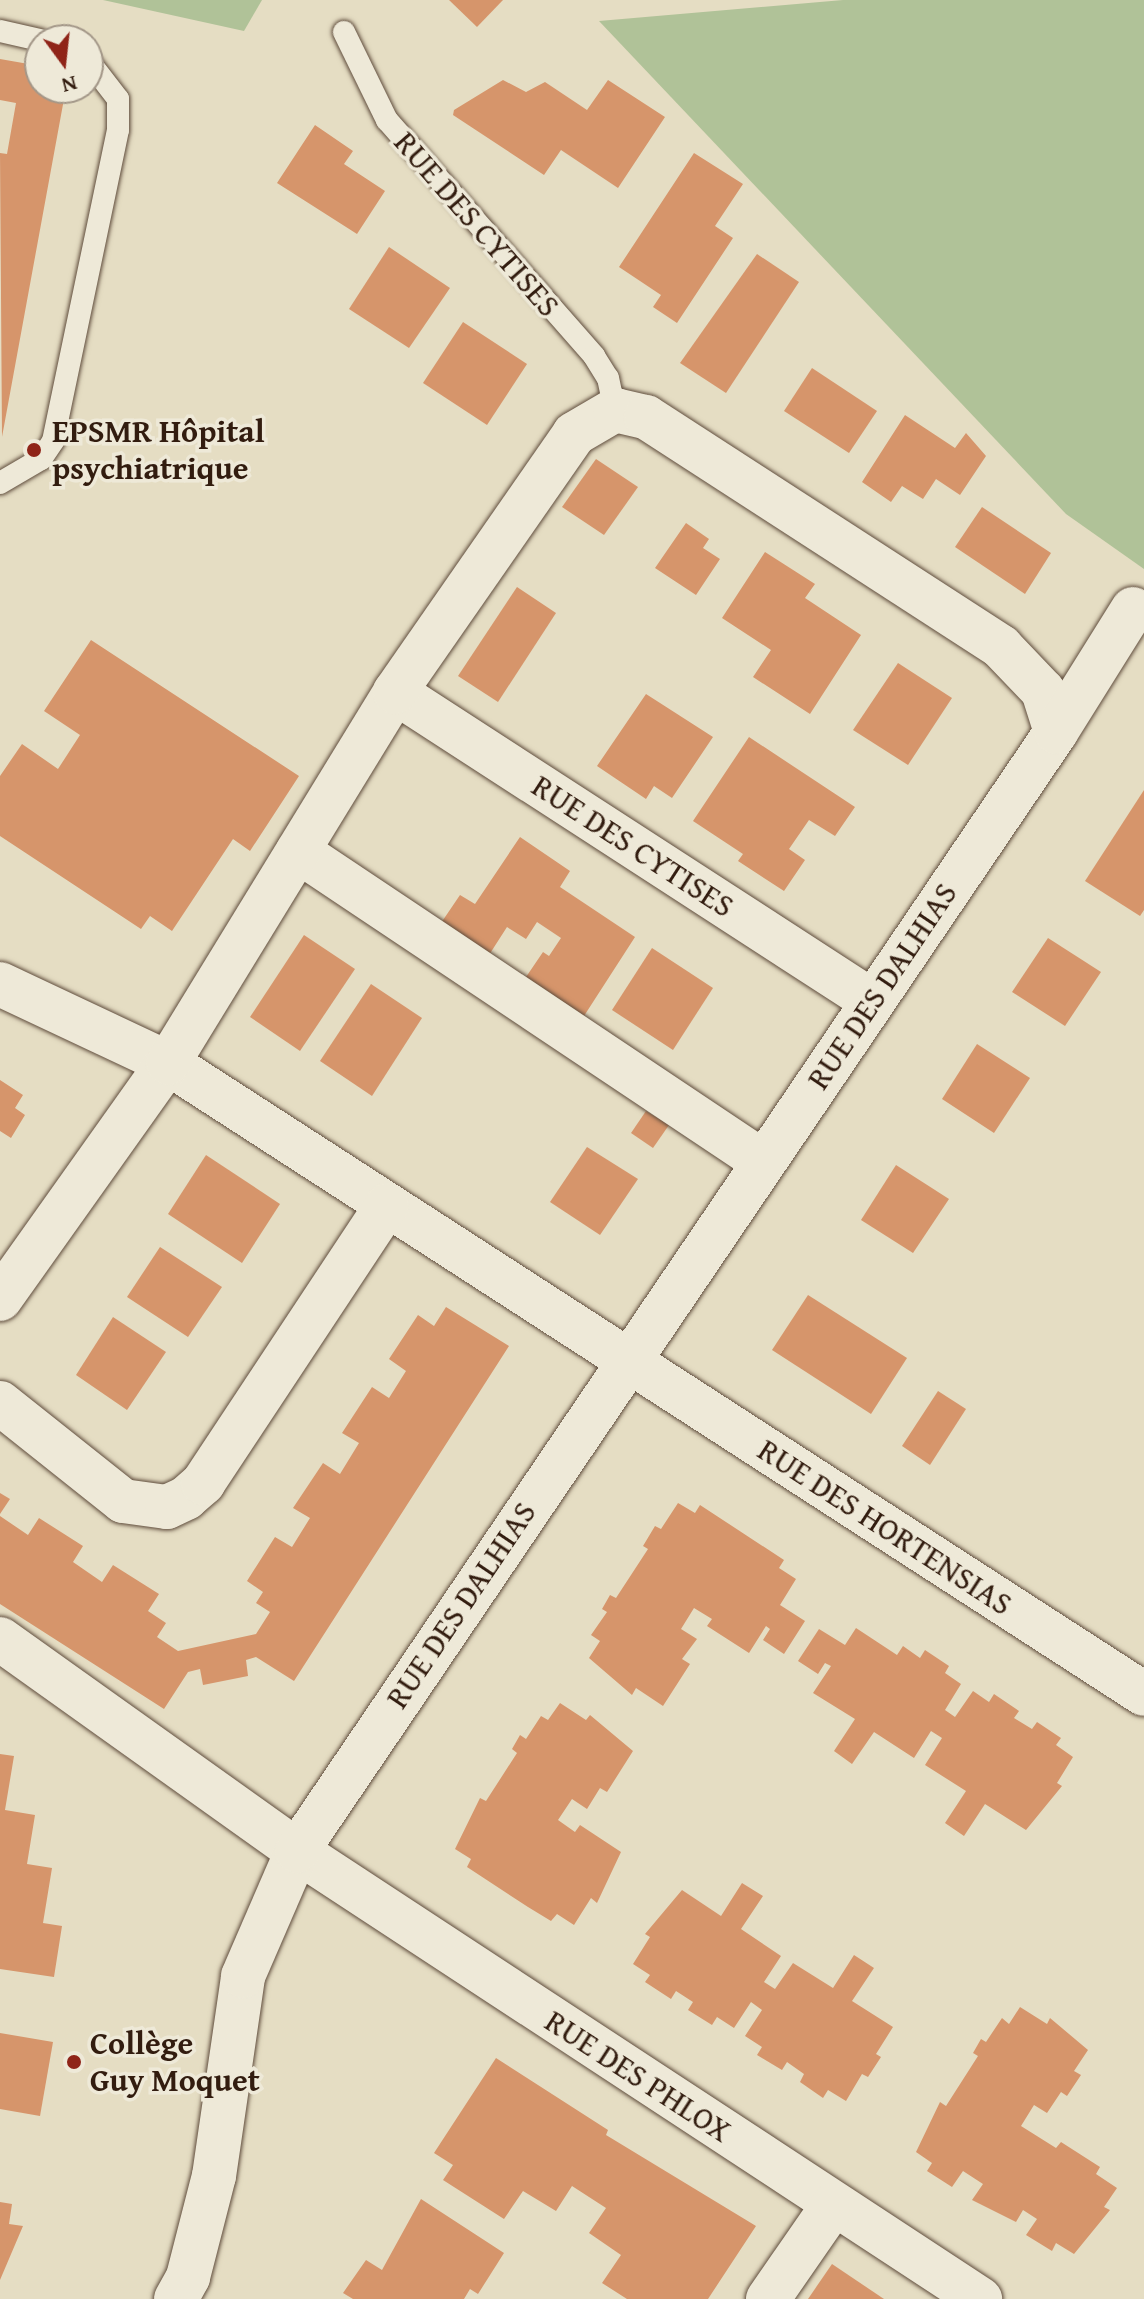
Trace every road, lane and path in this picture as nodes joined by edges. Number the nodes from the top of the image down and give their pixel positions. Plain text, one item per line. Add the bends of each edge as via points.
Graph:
1 (0, 31) edge
2 (344, 32) dead end
3 (24, 36) edge
4 (104, 81) edge
5 (615, 410) junction
6 (0, 483) edge
7 (1133, 609) dead end
8 (395, 692) junction
9 (1056, 732) junction
10 (298, 851) junction
11 (0, 984) edge
12 (872, 1001) junction
13 (168, 1063) junction
14 (762, 1161) junction
15 (387, 1205) junction
16 (0, 1299) edge
17 (626, 1359) junction
18 (0, 1403) edge
19 (0, 1639) edge
20 (1144, 1694) edge
21 (297, 1851) junction
22 (833, 2205) junction
23 (176, 2299) edge
24 (768, 2299) edge
25 (980, 2299) edge

1 - 3 lane
2 - 5 lane, RUE DES CYTISES via 387,120 594,356 608,378
4 - 6 lane via 118,99 115,146 53,441 41,459
5 - 8 street via 574,434
5 - 9 street via 646,417 1001,647 1043,691
7 - 9 street, RUE DES DALHIAS
8 - 10 street
8 - 12 street, RUE DES CYTISES
9 - 12 street, RUE DES DALHIAS
10 - 13 street
10 - 14 street
11 - 13 street
12 - 14 street, RUE DES DALHIAS
13 - 15 street
13 - 16 street
14 - 17 street, RUE DES DALHIAS
15 - 17 street
15 - 18 street via 203,1483 186,1498 167,1507 123,1501
17 - 20 street, RUE DES HORTENSIAS
17 - 21 street, RUE DES DALHIAS
19 - 21 street, RUE DES PHLOX
21 - 22 street, RUE DES PHLOX
21 - 23 street, RUE DES DALHIAS via 243,1976 214,2176 188,2277
22 - 24 street
22 - 25 street, RUE DES PHLOX

